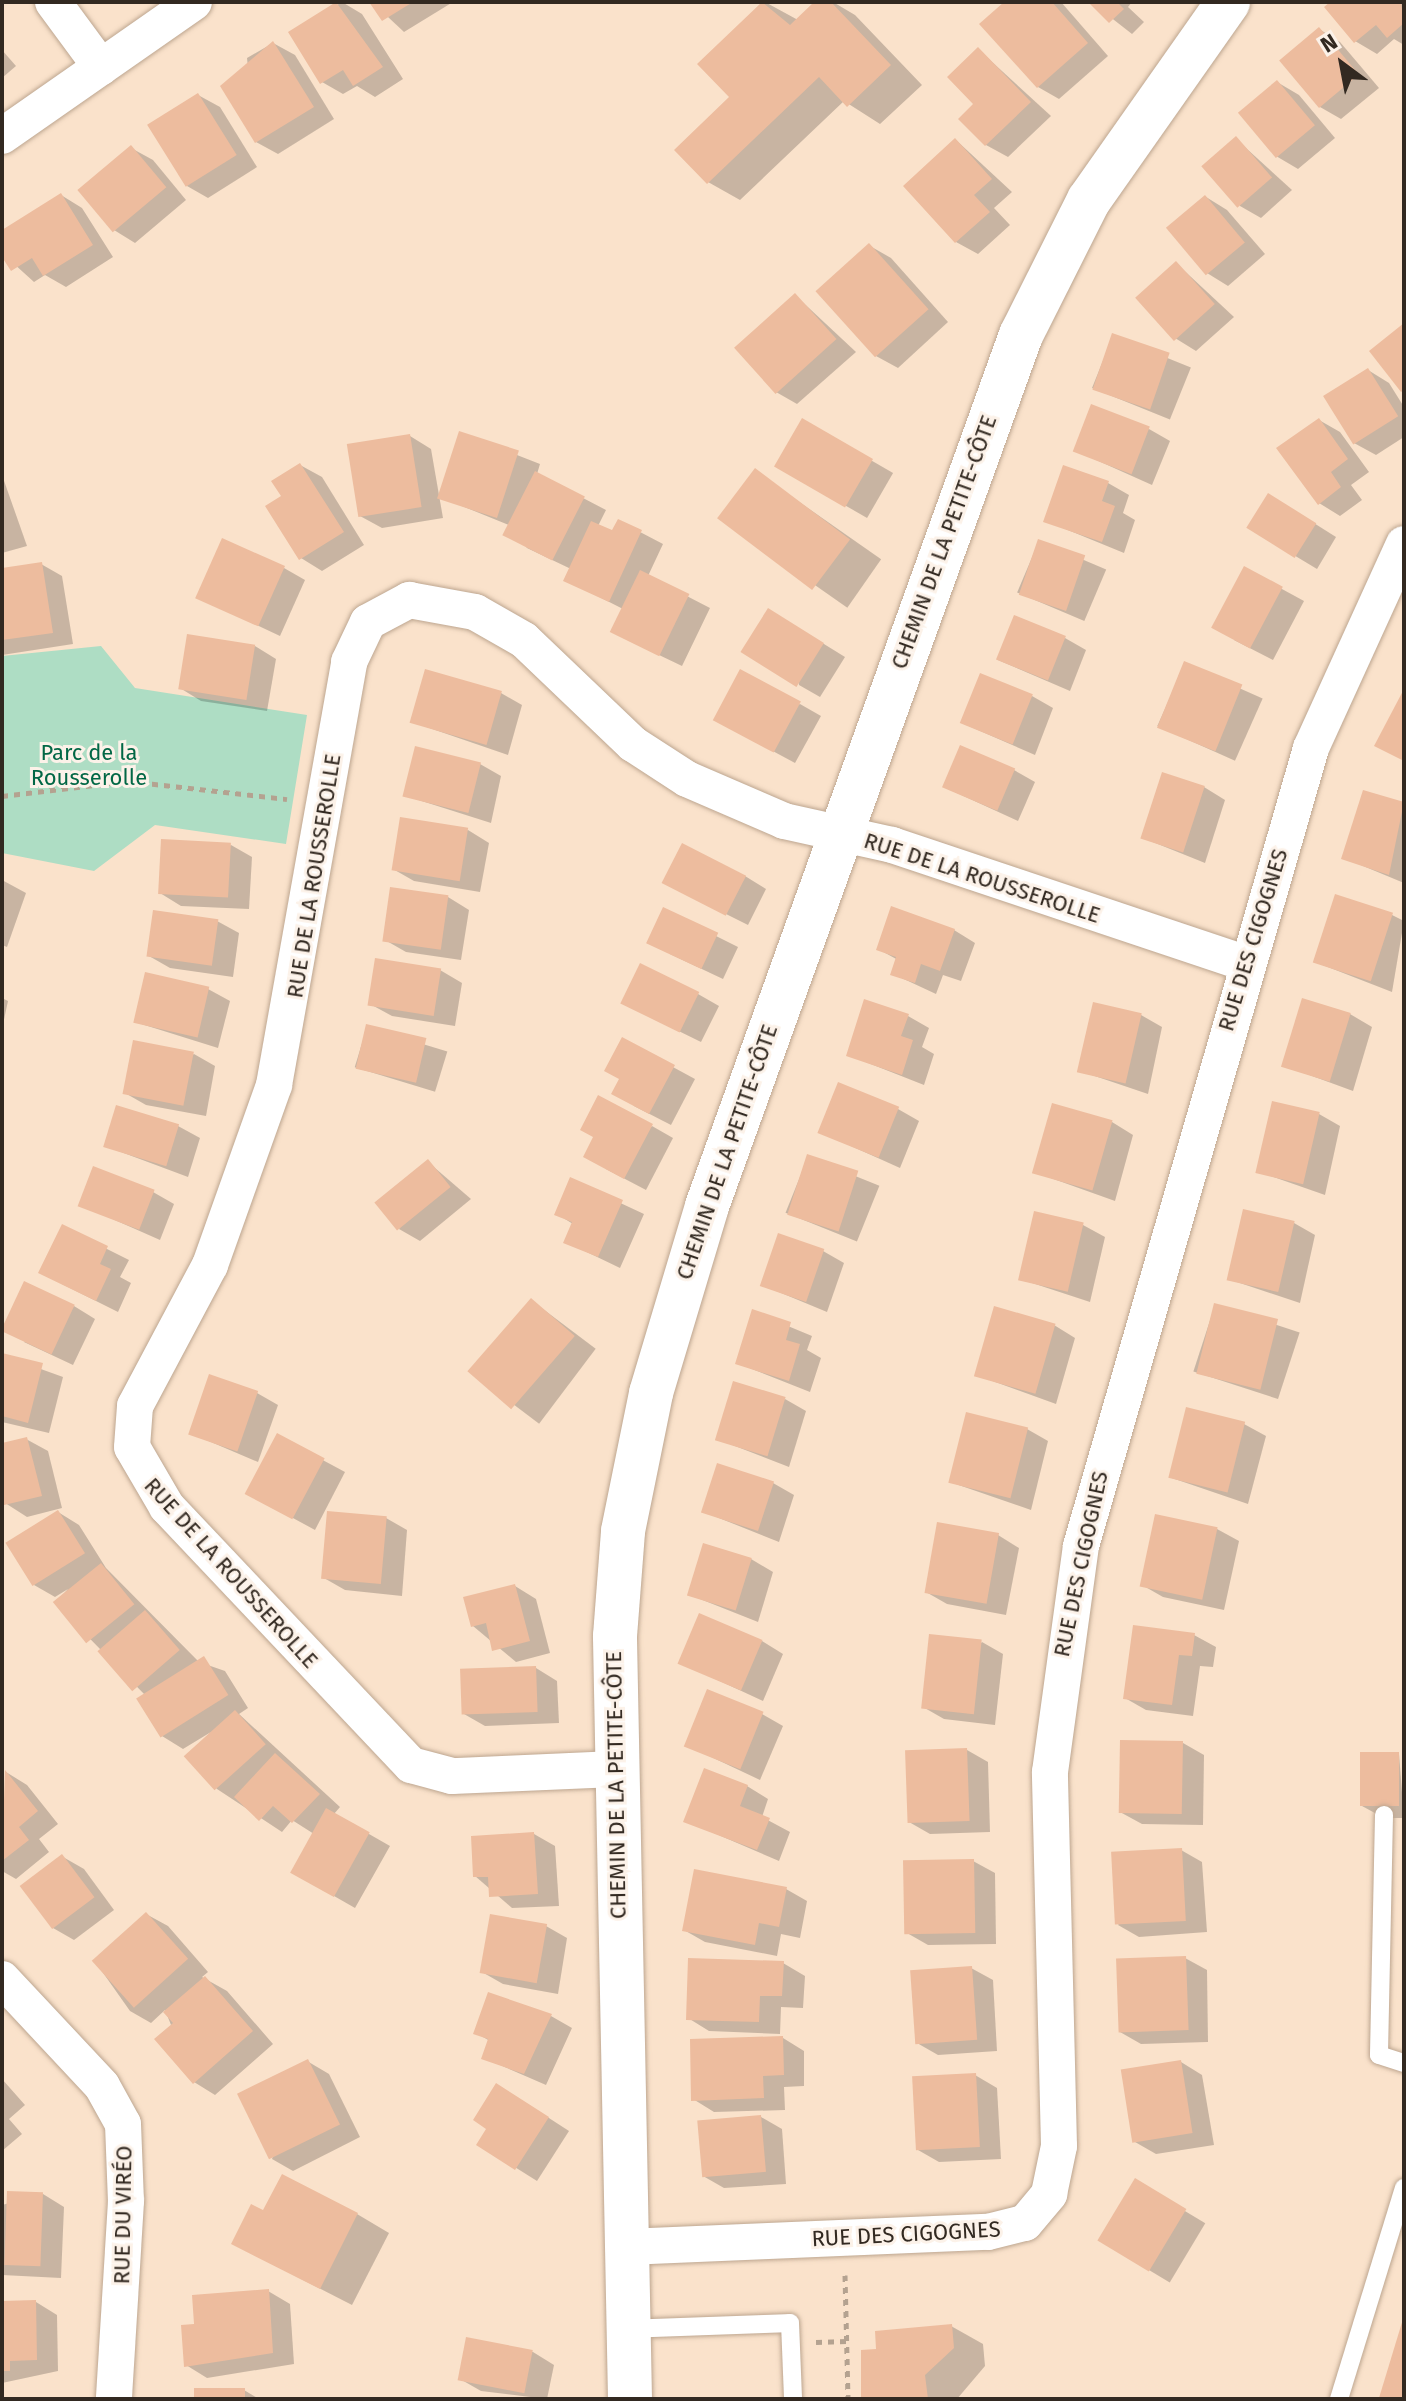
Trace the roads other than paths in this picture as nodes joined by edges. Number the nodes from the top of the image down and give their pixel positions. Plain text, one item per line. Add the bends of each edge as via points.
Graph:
1 (53, 2) edge
2 (194, 2) edge
3 (1228, 2) edge
4 (101, 67) junction
5 (2, 136) edge
6 (1404, 544) edge
7 (840, 834) junction
8 (1245, 963) junction
9 (615, 1769) junction
10 (1384, 1815) dead end
11 (2, 1979) edge
12 (1404, 2063) edge
13 (1404, 2188) edge
14 (626, 2247) junction
15 (627, 2329) junction
16 (114, 2399) edge
17 (630, 2399) edge
18 (793, 2399) edge
19 (1339, 2399) edge

1 - 4 street
2 - 4 street
3 - 7 street, CHEMIN DE LA PETITE-CÔTE via 1101,181 1036,302
4 - 5 street
6 - 8 street, RUE DES CIGOGNES via 1322,715
7 - 8 street, RUE DE LA ROUSSEROLLE
7 - 9 street, CHEMIN DE LA PETITE-CÔTE via 676,1297 651,1393 617,1584
7 - 9 street, RUE DE LA ROUSSEROLLE via 784,821 668,768 524,640 475,612 423,598 376,615 349,662 292,1011 262,1124 210,1265 132,1420 136,1461 153,1490 411,1765 452,1776
8 - 14 street, RUE DES CIGOGNES via 1099,1473 1067,1621 1050,1772 1059,2146 1049,2194 1025,2223 988,2232
9 - 14 street, CHEMIN DE LA PETITE-CÔTE
10 - 12 lane via 1379,2055
11 - 16 street, RUE DU VIRÉO via 102,2086 123,2124 126,2201
13 - 19 lane
14 - 15 street, CHEMIN DE LA PETITE-CÔTE
15 - 17 street, CHEMIN DE LA PETITE-CÔTE
15 - 18 lane via 790,2323

